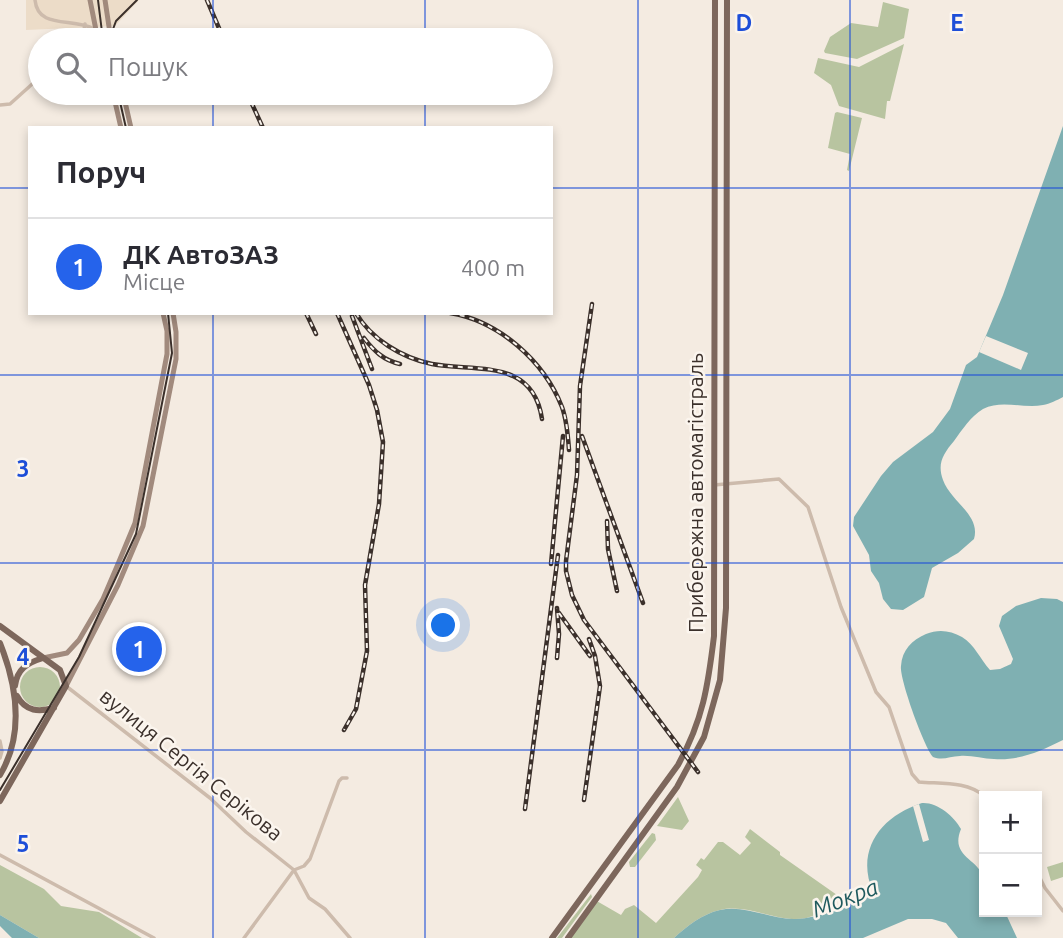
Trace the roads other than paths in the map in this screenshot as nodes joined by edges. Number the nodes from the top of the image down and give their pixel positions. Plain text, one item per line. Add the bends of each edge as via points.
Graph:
1 (35, 0) edge
2 (90, 0) edge
3 (105, 0) edge
4 (715, 0) edge
5 (727, 0) edge
6 (85, 24) junction
7 (715, 26) junction
8 (727, 26) junction
9 (84, 28) edge
10 (92, 28) edge
11 (94, 28) edge
12 (108, 28) edge
13 (727, 52) junction
14 (715, 55) junction
15 (28, 87) edge
16 (0, 104) edge
17 (116, 105) edge
18 (126, 105) edge
19 (121, 126) edge
20 (131, 126) edge
21 (163, 315) edge
22 (173, 315) edge
23 (176, 332) junction
24 (167, 333) junction
25 (726, 483) junction
26 (714, 485) junction
27 (0, 626) edge
28 (1, 647) edge
29 (43, 659) junction
30 (66, 686) junction
31 (16, 694) junction
32 (54, 708) junction
33 (0, 741) edge
34 (0, 758) edge
35 (0, 775) edge
36 (347, 778) dead end
37 (979, 792) edge
38 (0, 801) edge
39 (0, 855) edge
40 (294, 870) junction
41 (598, 876) junction
42 (1042, 882) edge
43 (608, 883) junction
44 (585, 892) junction
45 (595, 900) junction
46 (1063, 911) edge
47 (154, 938) edge
48 (244, 938) edge
49 (351, 938) edge
50 (552, 938) edge
51 (568, 938) edge

1 - 6 street via 41,18
2 - 11 main road
3 - 12 main road
4 - 7 main road, Прибережна автомагістраль
5 - 8 main road, Прибережна автомагістраль
6 - 9 street
6 - 10 street
7 - 8 main road
7 - 14 main road, Прибережна автомагістраль
8 - 13 main road, Прибережна автомагістраль
13 - 14 main road via 719,50
13 - 25 main road, Прибережна автомагістраль
14 - 26 main road, Прибережна автомагістраль
15 - 16 street via 10,104
17 - 19 main road
18 - 20 main road
21 - 24 main road
22 - 23 main road
23 - 24 main road
23 - 30 main road via 176,359 144,526
24 - 29 main road via 135,523 103,599 79,640 67,653
25 - 26 street
25 - 37 street via 779,479 808,507 841,607 876,692 889,707 912,774 919,782 967,786
25 - 43 main road, Прибережна автомагістраль via 725,637 712,716 677,787
26 - 41 main road, Прибережна автомагістраль via 714,636 704,705 678,765
27 - 29 main road
28 - 31 main road
29 - 30 main road via 60,670
29 - 31 main road via 18,673
30 - 32 main road
30 - 40 street, вулиця Сергія Серікова
31 - 32 main road via 27,708
31 - 35 main road via 13,748
32 - 38 main road
33 - 34 street
36 - 40 street via 339,781 310,859
39 - 47 street
40 - 48 street
40 - 49 street via 309,898
41 - 43 main road via 598,882
41 - 44 main road, Прибережна автомагістраль
42 - 46 street
43 - 45 main road, Прибережна автомагістраль
44 - 45 main road via 594,893
44 - 50 main road, Прибережна автомагістраль
45 - 51 main road, Прибережна автомагістраль

